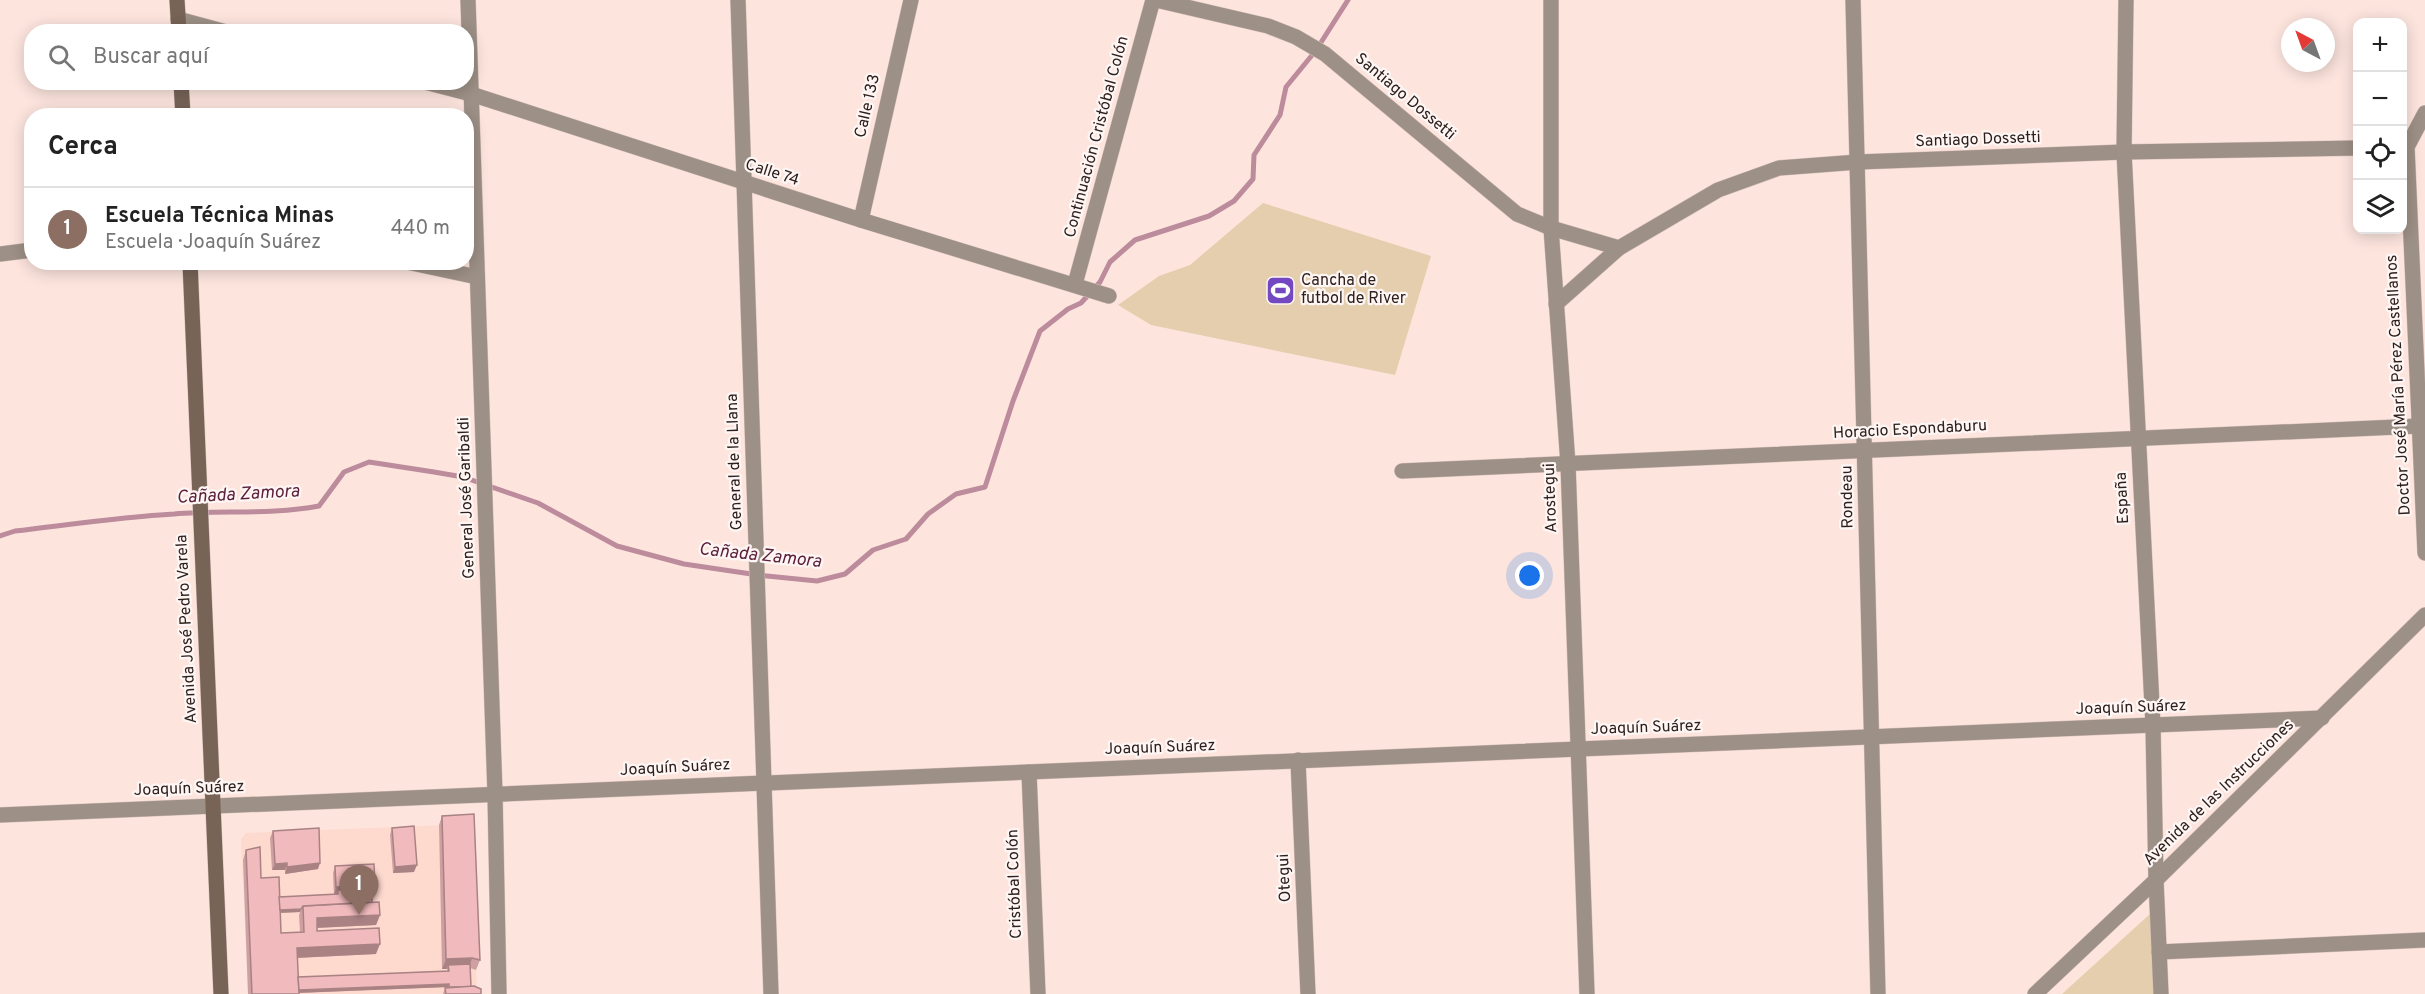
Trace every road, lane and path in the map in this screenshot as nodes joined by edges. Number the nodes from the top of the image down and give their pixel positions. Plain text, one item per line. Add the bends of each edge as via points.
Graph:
1 (177, 0) edge
2 (468, 0) edge
3 (738, 0) edge
4 (911, 0) edge
5 (1154, 0) edge
6 (1551, 0) edge
7 (1853, 0) edge
8 (2126, 0) edge
9 (178, 24) edge
10 (469, 24) edge
11 (181, 90) edge
12 (456, 90) edge
13 (471, 90) edge
14 (471, 94) junction
15 (183, 108) edge
16 (471, 108) edge
17 (2425, 113) edge
18 (2407, 144) edge
19 (2353, 148) edge
20 (2124, 152) junction
21 (1858, 162) junction
22 (2407, 180) edge
23 (744, 183) junction
24 (474, 186) edge
25 (861, 220) junction
26 (1551, 228) junction
27 (1619, 248) junction
28 (24, 251) edge
29 (0, 254) edge
30 (190, 270) edge
31 (444, 270) edge
32 (477, 277) junction
33 (1079, 285) junction
34 (1104, 294) dead end
35 (1556, 304) junction
36 (2419, 426) junction
37 (2137, 438) junction
38 (1865, 450) junction
39 (1568, 464) junction
40 (1402, 471) dead end
41 (2425, 553) edge
42 (2425, 615) edge
43 (2322, 717) junction
44 (2153, 725) junction
45 (1872, 736) junction
46 (1578, 749) junction
47 (1298, 760) junction
48 (1029, 772) junction
49 (763, 782) junction
50 (495, 794) junction
51 (213, 806) junction
52 (0, 815) edge
53 (2156, 880) junction
54 (2425, 940) edge
55 (2159, 952) junction
56 (221, 994) edge
57 (499, 994) edge
58 (771, 994) edge
59 (1038, 994) edge
60 (1308, 994) edge
61 (1587, 994) edge
62 (1878, 994) edge
63 (2035, 994) edge
64 (2161, 994) edge

1 - 9 street
2 - 10 street, General José Garibaldi
3 - 23 street, General de la Llana
4 - 25 street, Calle 133
5 - 26 street, Santiago Dossetti via 1268,26 1296,37 1325,54 1517,214
5 - 33 street, Continuación Cristóbal Colón
6 - 26 street, Arostegui
7 - 21 street, Rondeau
8 - 20 street, España
11 - 15 street
12 - 14 street, Calle 74
13 - 14 street, General José Garibaldi
14 - 16 street, General José Garibaldi
14 - 23 street, Calle 74
17 - 18 street, Doctor José María Pérez Castellanos
19 - 20 street, Santiago Dossetti
20 - 21 street, Santiago Dossetti
20 - 37 street, España
21 - 27 street, Santiago Dossetti via 1779,168 1718,190
21 - 38 street, Rondeau
22 - 36 street, Doctor José María Pérez Castellanos
23 - 25 street, Calle 74
23 - 49 street, General de la Llana
24 - 32 street, General José Garibaldi
25 - 33 street, Calle 74
26 - 27 street, Santiago Dossetti
26 - 35 street, Arostegui
27 - 35 street, Santiago Dossetti
28 - 29 street
30 - 51 street, Avenida José Pedro Varela
31 - 32 street
32 - 50 street, General José Garibaldi
33 - 34 street, Calle 74
35 - 39 street, Arostegui
36 - 37 street, Horacio Espondaburu
36 - 41 street, Doctor José María Pérez Castellanos
37 - 38 street, Horacio Espondaburu
37 - 44 street, España
38 - 39 street, Horacio Espondaburu
38 - 45 street, Rondeau
39 - 40 street, Horacio Espondaburu
39 - 46 street, Arostegui
42 - 43 street, Avenida de las Instrucciones
43 - 44 street, Joaquín Suárez
43 - 53 street, Avenida de las Instrucciones
44 - 45 street, Joaquín Suárez
44 - 53 street, España
45 - 46 street, Joaquín Suárez
45 - 62 street, Rondeau
46 - 47 street, Joaquín Suárez
46 - 61 street, Arostegui
47 - 48 street, Joaquín Suárez
47 - 60 street, Otegui
48 - 49 street, Joaquín Suárez
48 - 59 street, Cristóbal Colón
49 - 50 street, Joaquín Suárez
49 - 58 street, General de la Llana
50 - 51 street, Joaquín Suárez
50 - 57 street, General José Garibaldi
51 - 52 street, Joaquín Suárez
51 - 56 street, Avenida José Pedro Varela
53 - 55 street, España
53 - 63 street, Avenida de las Instrucciones
54 - 55 street
55 - 64 street, España

